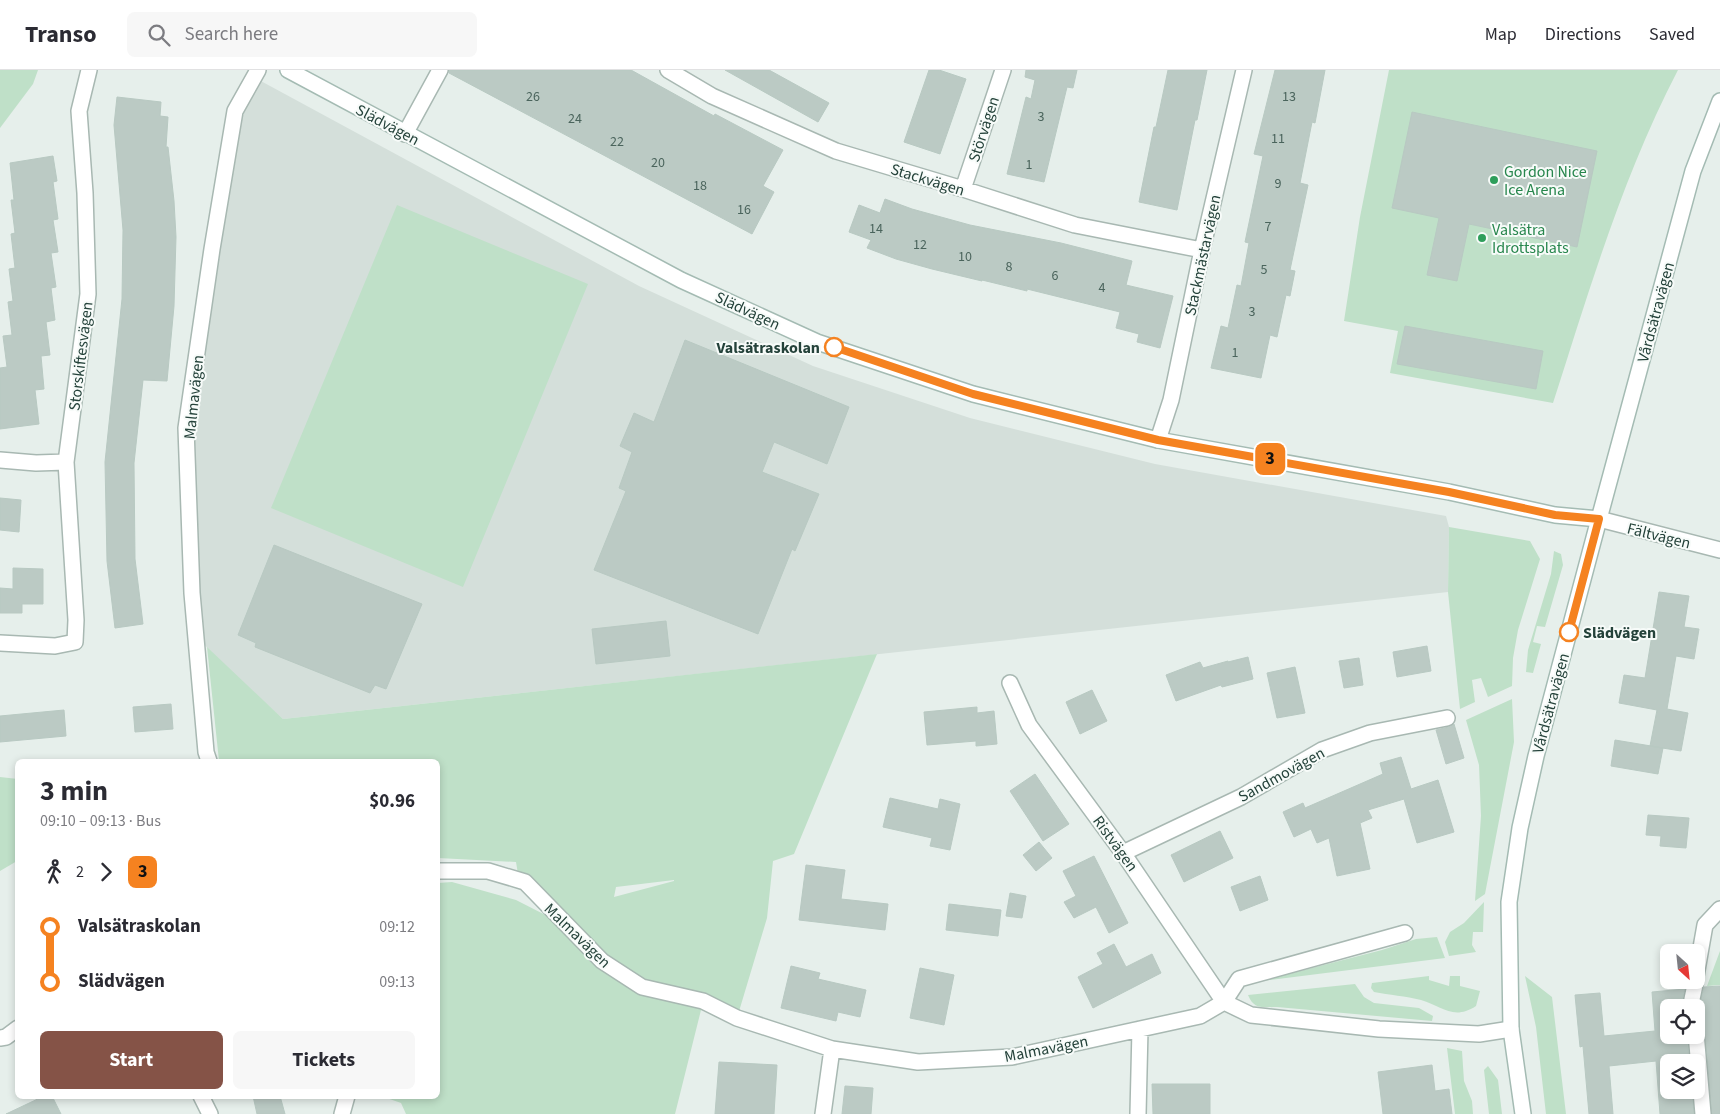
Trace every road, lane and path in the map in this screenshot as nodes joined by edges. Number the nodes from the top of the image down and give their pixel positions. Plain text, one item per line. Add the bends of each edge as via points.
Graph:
1 (89, 70) edge
2 (258, 70) edge
3 (288, 70) edge
4 (440, 70) edge
5 (668, 70) edge
6 (1003, 70) edge
7 (1244, 70) edge
8 (1720, 101) edge
9 (405, 134) junction
10 (963, 189) junction
11 (1202, 250) junction
12 (1158, 440) junction
13 (0, 460) edge
14 (66, 462) junction
15 (1599, 519) junction
16 (1720, 550) edge
17 (0, 643) edge
18 (1010, 683) dead end
19 (1447, 718) dead end
20 (208, 759) edge
21 (1123, 853) junction
22 (440, 871) edge
23 (1720, 910) edge
24 (1405, 933) dead end
25 (1702, 944) edge
26 (1224, 1002) junction
27 (1140, 1028) junction
28 (1511, 1029) junction
29 (15, 1030) edge
30 (0, 1038) edge
31 (1697, 1044) edge
32 (832, 1049) junction
33 (202, 1099) edge
34 (346, 1099) edge
35 (210, 1114) edge
36 (342, 1114) edge
37 (824, 1114) edge
38 (1138, 1114) edge
39 (1523, 1114) edge
40 (1703, 1114) edge

1 - 14 street, Storskiftesvägen via 80,111 88,294
2 - 20 street, Malmavägen via 235,112 186,428 192,593
3 - 9 street, Slädvägen
4 - 9 street
5 - 10 street, Stackvägen via 712,96 836,151
6 - 10 street, Störvägen
7 - 11 street, Stackmästarvägen
8 - 15 street, Vårdsätravägen via 1693,171
9 - 12 street, Slädvägen via 681,280 817,342 973,394
10 - 11 street, Stackvägen via 1075,225
11 - 12 street, Stackmästarvägen via 1170,400
12 - 15 street, Slädvägen via 1449,492 1555,515
13 - 14 street
14 - 17 street, Storskiftesvägen via 75,642 55,646
15 - 16 street, Fältvägen
15 - 28 street, Vårdsätravägen via 1520,828 1509,902
18 - 21 street, Ristvägen via 1029,725
19 - 21 street, Sandmovägen via 1370,733 1322,750 1241,797
21 - 26 street, Ristvägen
22 - 32 street, Malmavägen via 488,871 525,882 602,962 642,988 703,1001 737,1018
23 - 25 street via 1705,925
24 - 26 street, Malmavägen via 1239,979
26 - 27 street, Malmavägen via 1200,1016
26 - 28 street via 1251,1015 1379,1029 1479,1034
27 - 32 street, Malmavägen via 1012,1057 918,1062
27 - 38 street
28 - 39 street, Vårdsätravägen
29 - 30 street
31 - 40 street
32 - 37 street
33 - 35 street
34 - 36 street

